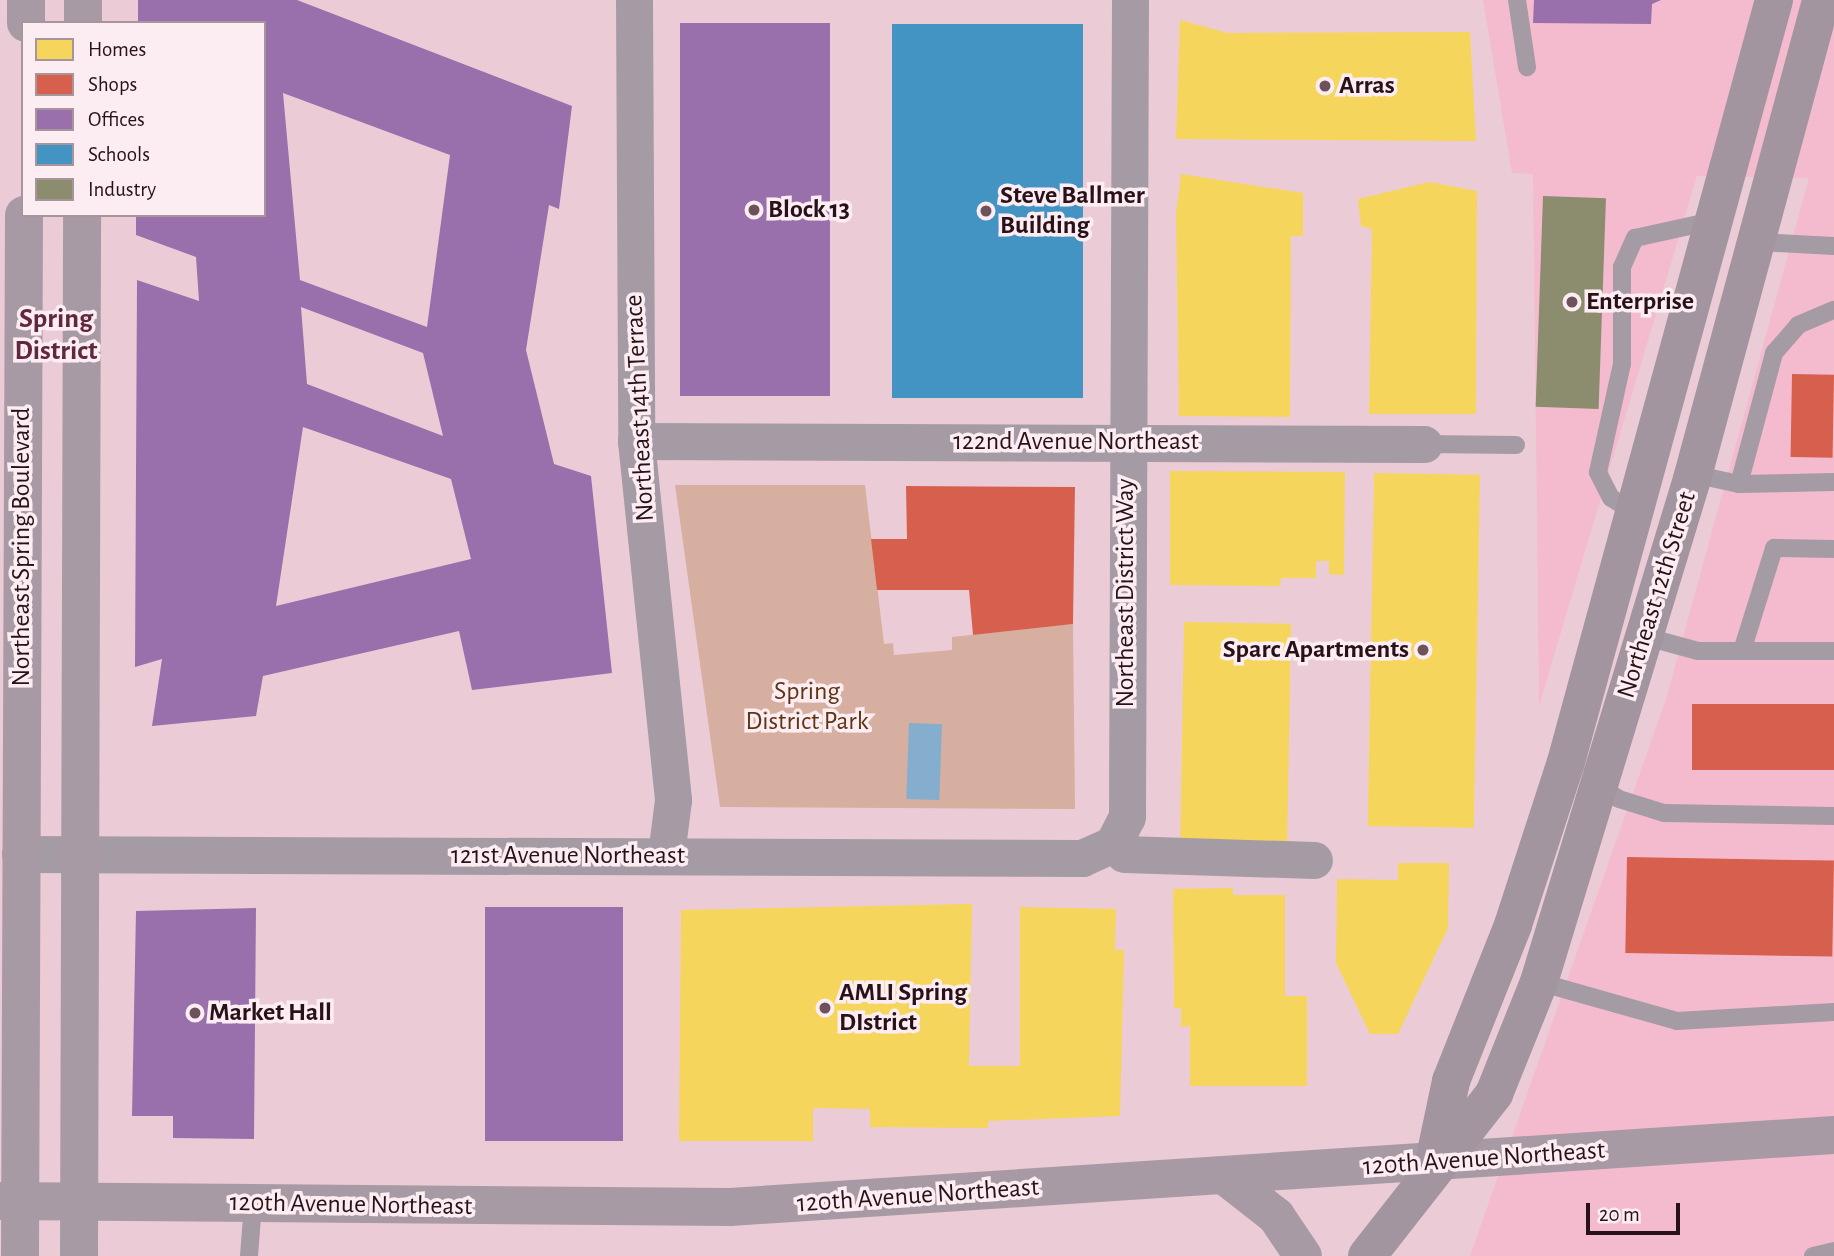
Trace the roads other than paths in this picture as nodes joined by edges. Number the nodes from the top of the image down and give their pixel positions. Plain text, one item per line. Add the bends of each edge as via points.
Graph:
1 (26, 0) edge
2 (83, 0) edge
3 (634, 0) edge
4 (1130, 0) edge
5 (1517, 0) edge
6 (1774, 0) edge
7 (1821, 0) edge
8 (26, 21) edge
9 (83, 21) edge
10 (1527, 67) dead end
11 (24, 217) edge
12 (82, 217) edge
13 (1712, 221) junction
14 (1759, 242) junction
15 (1834, 246) edge
16 (1834, 310) edge
17 (636, 441) junction
18 (1126, 443) junction
19 (1424, 444) joint
20 (1516, 445) dead end
21 (1693, 474) junction
22 (1834, 482) edge
23 (1739, 484) junction
24 (1631, 510) junction
25 (1834, 549) edge
26 (1643, 636) junction
27 (1742, 650) junction
28 (1834, 651) edge
29 (1566, 762) junction
30 (1601, 787) junction
31 (1834, 816) edge
32 (1118, 849) junction
33 (20, 854) junction
34 (80, 854) junction
35 (666, 855) junction
36 (1314, 860) dead end
37 (1539, 982) junction
38 (1834, 1012) edge
39 (1834, 1135) edge
40 (1434, 1163) junction
41 (1225, 1177) junction
42 (10, 1201) edge
43 (79, 1202) junction
44 (253, 1204) junction
45 (1834, 1251) edge
46 (20, 1256) edge
47 (79, 1256) edge
48 (249, 1256) edge
49 (1303, 1256) edge
50 (1367, 1256) edge
51 (1813, 1256) edge

1 - 8 street
2 - 9 street
3 - 17 street, Northeast 14th Terrace
4 - 18 street, Northeast District Way
5 - 10 lane
6 - 13 main road, Northeast 12th Street
7 - 14 main road, Northeast 12th Street
11 - 33 street, Northeast Spring Boulevard
12 - 34 street
13 - 24 main road, Northeast 12th Street
13 - 24 lane via 1635,239 1622,267 1622,364 1598,472 1611,498
14 - 15 lane
14 - 21 main road, Northeast 12th Street
16 - 23 lane via 1798,325 1774,353
17 - 18 street, 122nd Avenue Northeast
17 - 35 street, Northeast 14th Terrace via 673,800
18 - 19 street, 122nd Avenue Northeast
18 - 32 street, Northeast District Way via 1128,817
19 - 20 lane, 122nd Avenue Northeast
21 - 23 lane
21 - 26 main road, Northeast 12th Street
22 - 23 lane
24 - 29 main road, Northeast 12th Street
25 - 27 lane via 1774,548
26 - 27 lane via 1698,651
26 - 30 main road, Northeast 12th Street
27 - 28 lane
29 - 30 lane
29 - 40 main road, Northeast 12th Street via 1513,925 1451,1081
30 - 31 lane via 1664,813
30 - 37 main road, Northeast 12th Street
32 - 35 street, 121st Avenue Northeast via 1082,858
32 - 36 street
33 - 34 street, 121st Avenue Northeast
33 - 42 street, Northeast Spring Boulevard
34 - 35 street, 121st Avenue Northeast
34 - 43 street
37 - 38 lane via 1677,1021
37 - 40 main road, Northeast 12th Street via 1494,1094
39 - 40 street, 120th Avenue Northeast
40 - 41 street, 120th Avenue Northeast
40 - 50 main road, Northeast 12th Street
41 - 44 street, 120th Avenue Northeast via 730,1207
41 - 49 street via 1276,1216
42 - 43 street, 120th Avenue Northeast
42 - 46 street, Northeast Spring Boulevard
43 - 44 street, 120th Avenue Northeast
43 - 47 street
44 - 48 lane
45 - 51 lane

